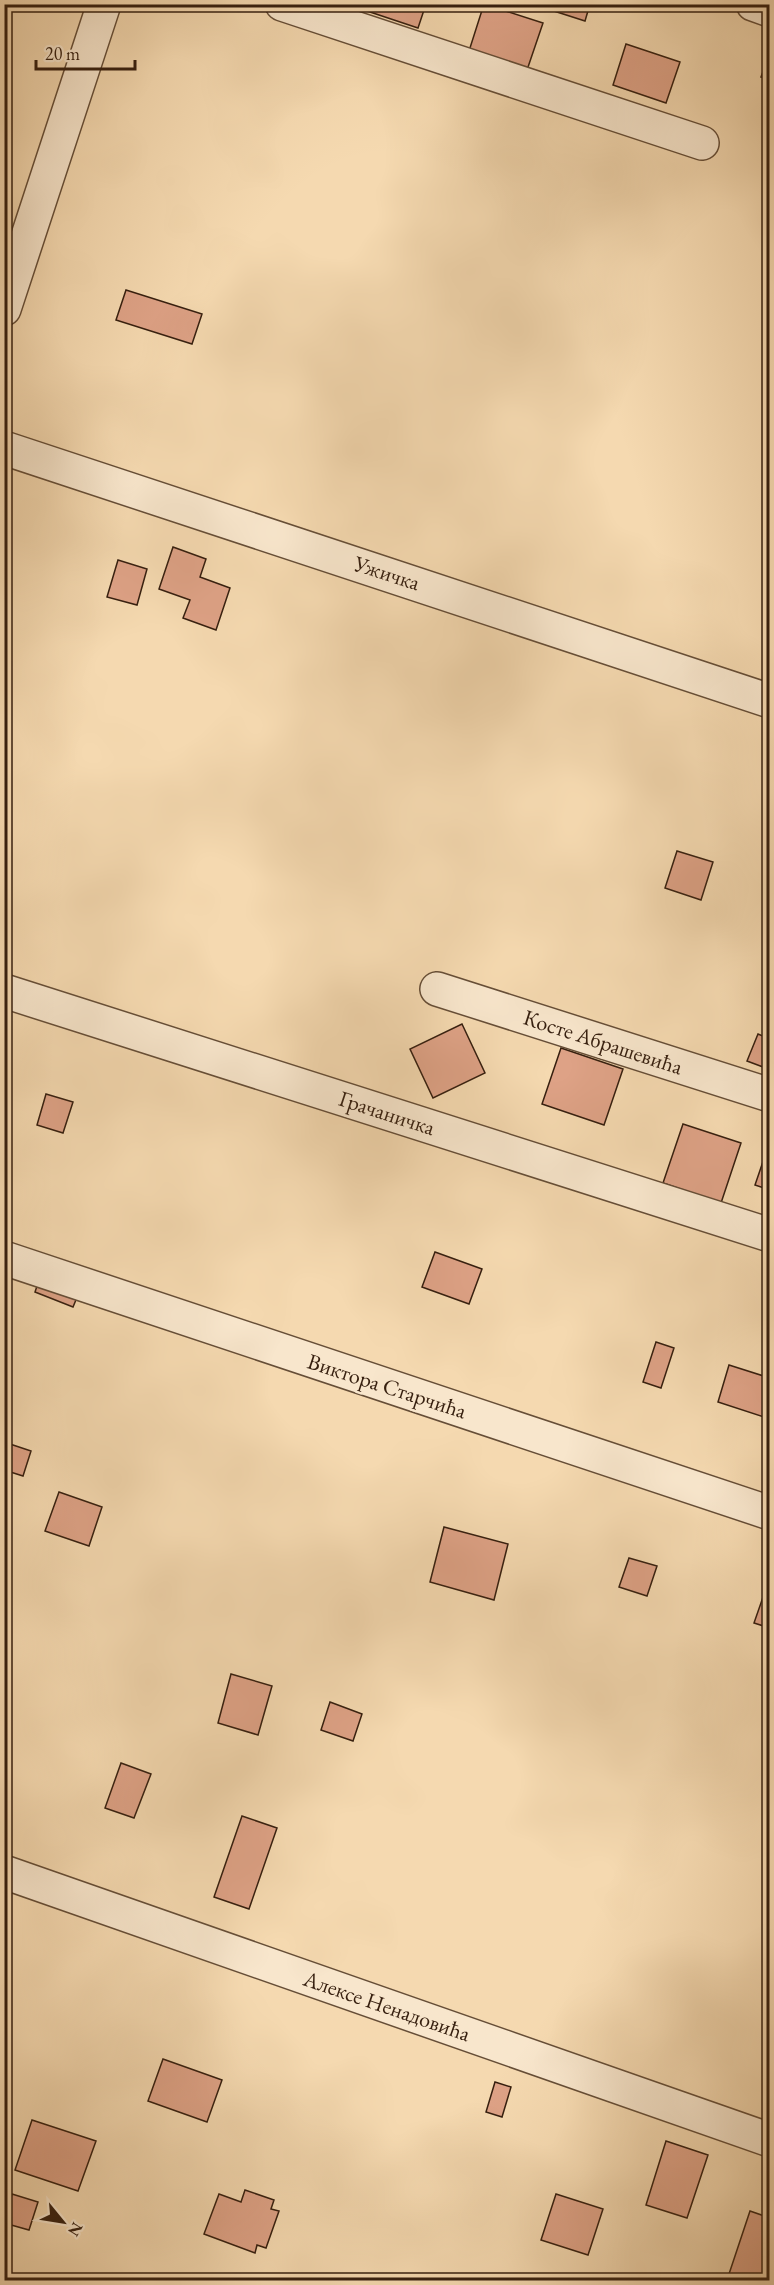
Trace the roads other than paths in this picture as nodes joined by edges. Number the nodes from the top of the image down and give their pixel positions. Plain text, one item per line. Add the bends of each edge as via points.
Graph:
1 (104, 4) edge
2 (282, 4) edge
3 (753, 4) edge
4 (770, 10) edge
5 (702, 143) dead end
6 (4, 309) edge
7 (4, 448) edge
8 (770, 701) edge
9 (437, 989) dead end
10 (4, 991) edge
11 (770, 1095) edge
12 (770, 1235) edge
13 (4, 1258) edge
14 (770, 1513) edge
15 (4, 1872) edge
16 (770, 2140) edge

1 - 6 street
2 - 5 street
3 - 4 street
7 - 8 street, Ужичка
9 - 11 street, Косте Абрашевића
10 - 12 street, Грачаничка
13 - 14 street, Виктора Старчића
15 - 16 street, Алексе Ненадовића

